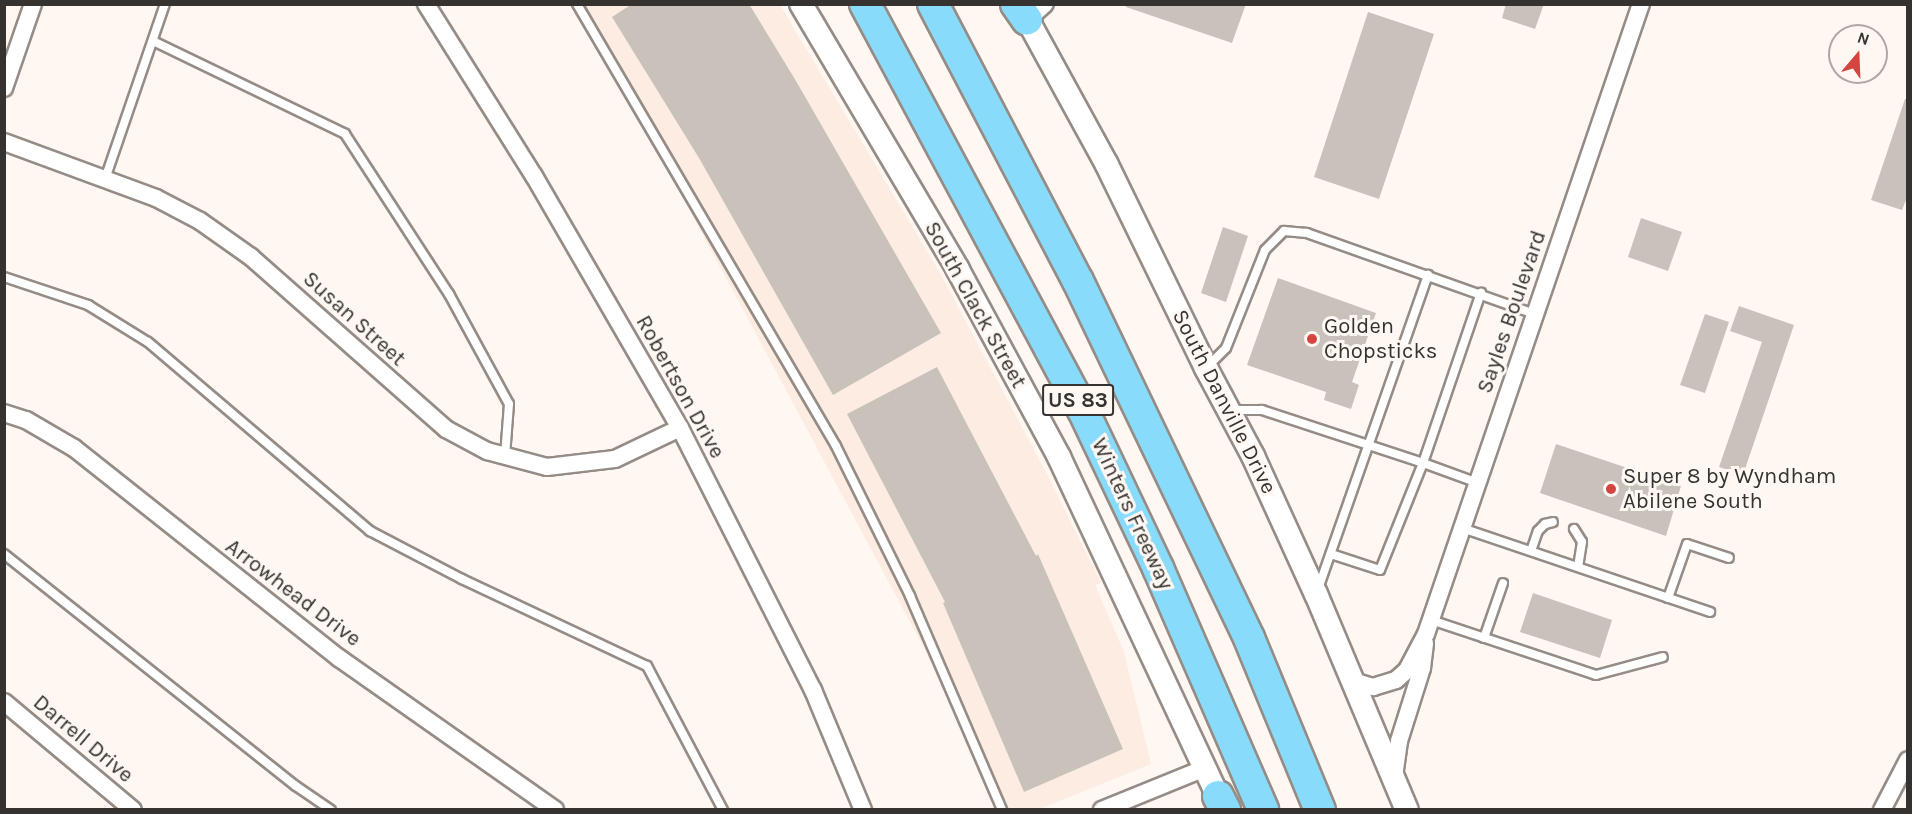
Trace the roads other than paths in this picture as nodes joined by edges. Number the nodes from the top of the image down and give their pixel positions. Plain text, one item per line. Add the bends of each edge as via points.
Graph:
1 (33, 4) edge
2 (165, 4) edge
3 (426, 4) edge
4 (577, 4) edge
5 (801, 4) edge
6 (865, 4) edge
7 (933, 4) edge
8 (1641, 4) edge
9 (1026, 8) edge
10 (153, 41) junction
11 (4, 88) edge
12 (4, 142) edge
13 (105, 179) junction
14 (1428, 275) junction
15 (4, 277) edge
16 (1481, 293) junction
17 (1535, 314) junction
18 (1206, 368) junction
19 (1228, 410) junction
20 (4, 413) edge
21 (680, 428) junction
22 (1369, 445) junction
23 (504, 456) junction
24 (1422, 463) junction
25 (1478, 483) junction
26 (1553, 522) dead end
27 (1462, 528) junction
28 (1574, 529) dead end
29 (1531, 551) junction
30 (4, 554) edge
31 (1331, 554) junction
32 (1729, 558) dead end
33 (1578, 567) junction
34 (1503, 584) dead end
35 (1316, 594) junction
36 (1668, 598) junction
37 (1710, 612) dead end
38 (1429, 627) junction
39 (1484, 638) junction
40 (1663, 657) dead end
41 (1353, 681) junction
42 (4, 702) edge
43 (1908, 760) edge
44 (1205, 768) junction
45 (1394, 777) junction
46 (1223, 805) edge
47 (133, 810) edge
48 (331, 810) edge
49 (555, 810) edge
50 (723, 810) edge
51 (863, 810) edge
52 (1002, 810) edge
53 (1102, 810) edge
54 (1263, 810) edge
55 (1320, 810) edge
56 (1407, 810) edge
57 (1882, 810) edge

1 - 11 street
2 - 10 lane
3 - 21 street, Robertson Drive via 534,176
4 - 52 lane via 836,446 910,596
5 - 44 main road, South Clack Street via 958,270 1059,457
6 - 54 highway, Winters Freeway / US 83 via 1083,410 1158,568
7 - 55 highway, US 83 via 1078,280 1249,638
8 - 17 street, Sayles Boulevard
9 - 18 main road, South Danville Drive
10 - 13 lane
10 - 23 lane via 345,134 449,294 509,404
12 - 13 street, Susan Street
13 - 23 street, Susan Street via 200,220 251,257 447,429 487,452
14 - 16 lane
14 - 18 lane via 1307,233 1284,231 1265,250 1226,348
14 - 22 lane
15 - 50 lane via 88,305 148,342 370,531 647,666
16 - 17 lane
16 - 24 lane
17 - 25 street, Sayles Boulevard
18 - 19 main road, South Danville Drive
19 - 22 lane via 1262,410
19 - 35 main road, South Danville Drive
20 - 49 street, Arrowhead Drive via 26,420 74,448 339,658
21 - 23 street, Susan Street via 615,459 547,466
21 - 51 street, Robertson Drive via 813,690
22 - 24 lane
22 - 31 lane
24 - 25 lane
24 - 31 lane via 1380,570
25 - 27 street, Sayles Boulevard
26 - 29 lane via 1538,531
27 - 29 lane
27 - 38 street, Sayles Boulevard
28 - 33 lane via 1582,542
29 - 33 lane
30 - 48 lane
31 - 35 lane
32 - 36 lane via 1687,544
33 - 36 lane
34 - 39 lane
35 - 41 main road, South Danville Drive
36 - 37 lane
38 - 39 lane
38 - 41 street, Sayles Boulevard via 1407,670 1396,680 1373,687
38 - 45 street, Sayles Boulevard via 1422,668 1399,741
39 - 40 lane via 1596,675
41 - 45 main road, South Danville Drive
42 - 47 street, Darrell Drive
43 - 57 street
44 - 46 main road, South Clack Street
44 - 53 street
45 - 56 main road, South Danville Drive

